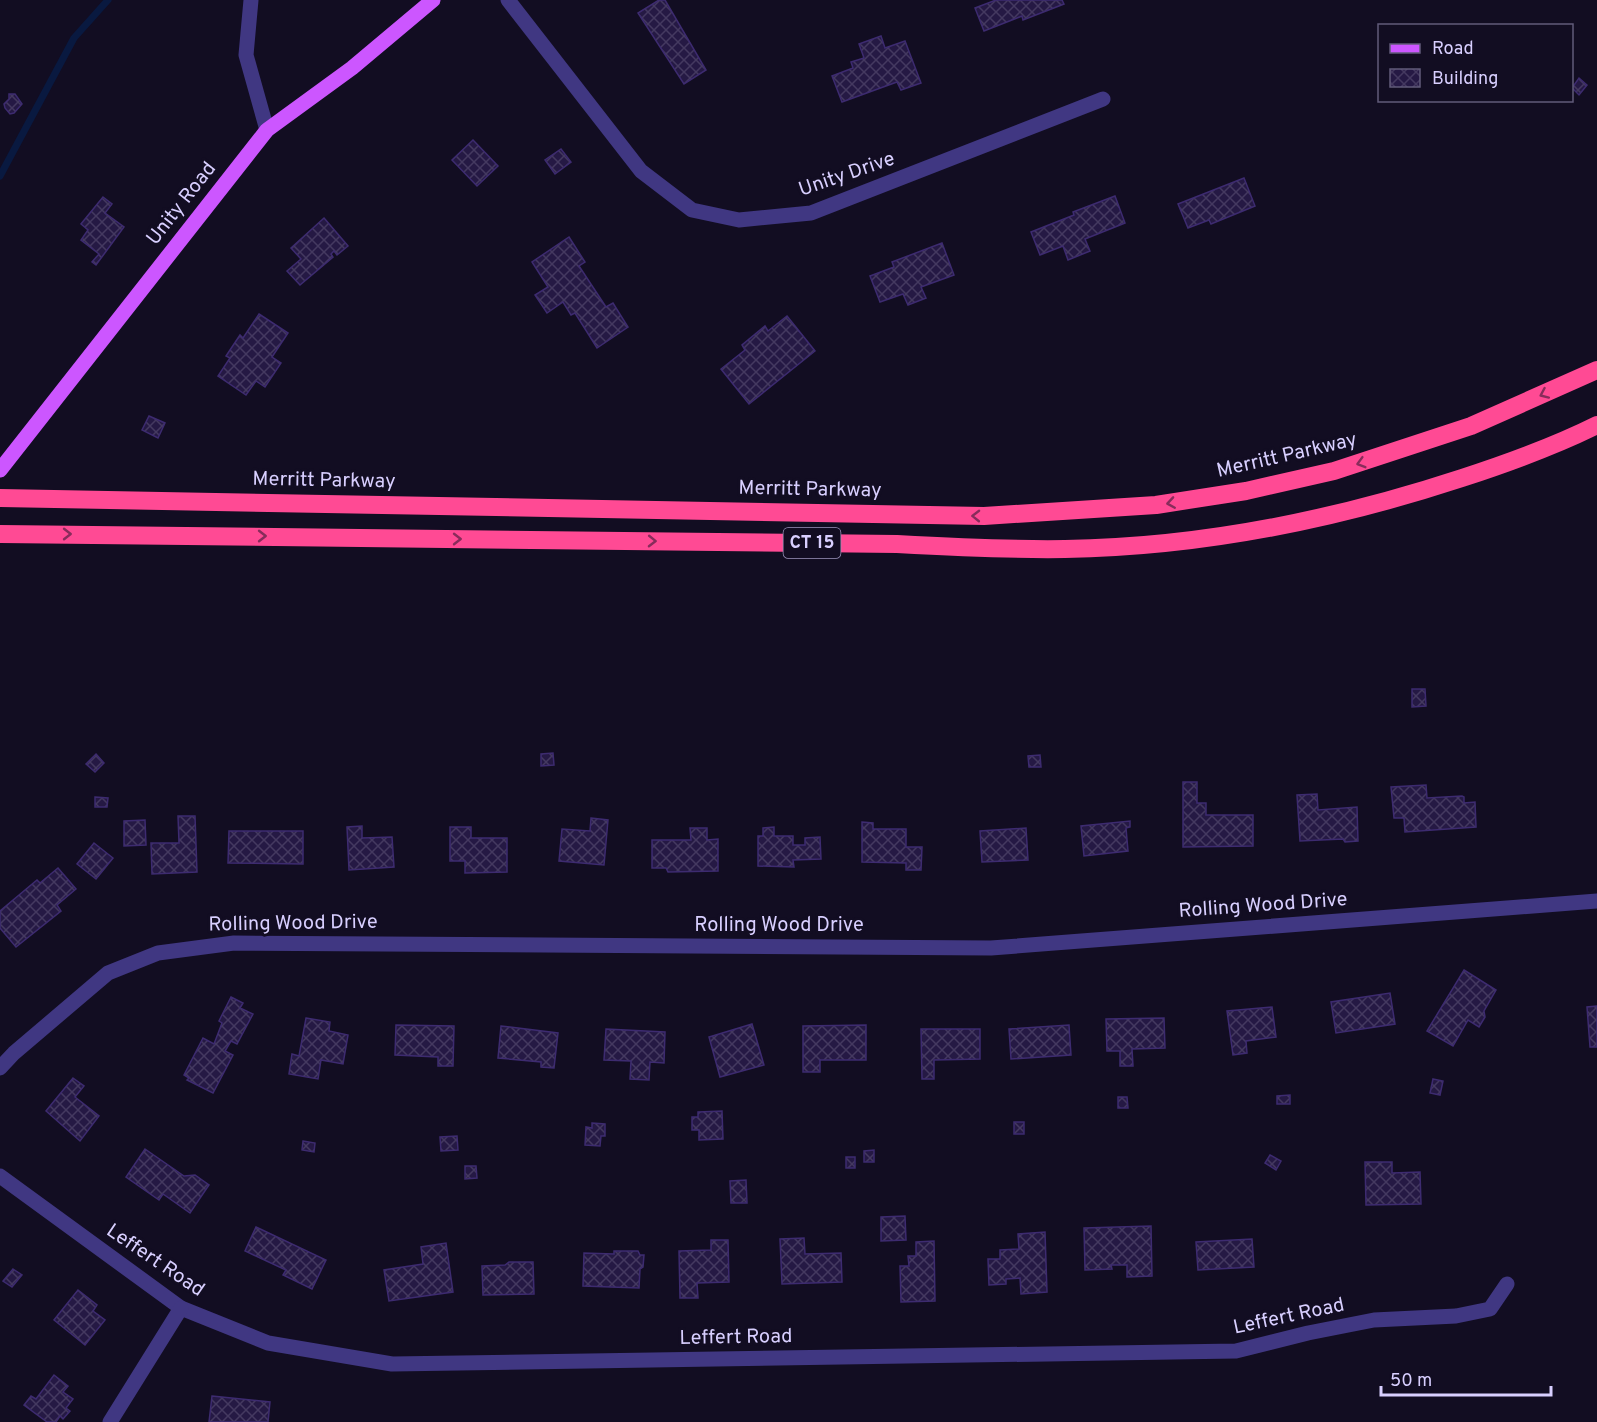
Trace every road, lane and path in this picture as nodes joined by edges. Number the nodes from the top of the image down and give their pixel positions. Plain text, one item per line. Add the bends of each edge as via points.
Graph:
1 (251, 0) edge
2 (433, 0) edge
3 (508, 0) edge
4 (1103, 99) dead end
5 (267, 130) junction
6 (1597, 370) edge
7 (1597, 425) edge
8 (0, 470) edge
9 (0, 498) edge
10 (4, 534) edge
11 (1597, 901) edge
12 (0, 1068) edge
13 (0, 1176) edge
14 (1507, 1284) dead end
15 (181, 1308) junction
16 (110, 1422) edge

1 - 5 street via 246,55
2 - 5 main road, Unity Road via 352,68
3 - 4 street, Unity Drive via 641,171 692,210 739,220 811,213
5 - 8 main road, Unity Road
6 -> 9 highway, Merritt Parkway / CT 15 via 1471,426 1334,471 1245,491 1097,510 984,516
10 -> 7 highway, CT 15 via 1066,549 1157,543 1248,532 1389,501 1514,461
11 - 12 street, Rolling Wood Drive via 991,948 234,943 159,953 108,973
13 - 15 street, Leffert Road
14 - 15 street, Leffert Road via 1490,1309 1456,1316 1374,1320 1236,1351 393,1364 268,1343
15 - 16 street

